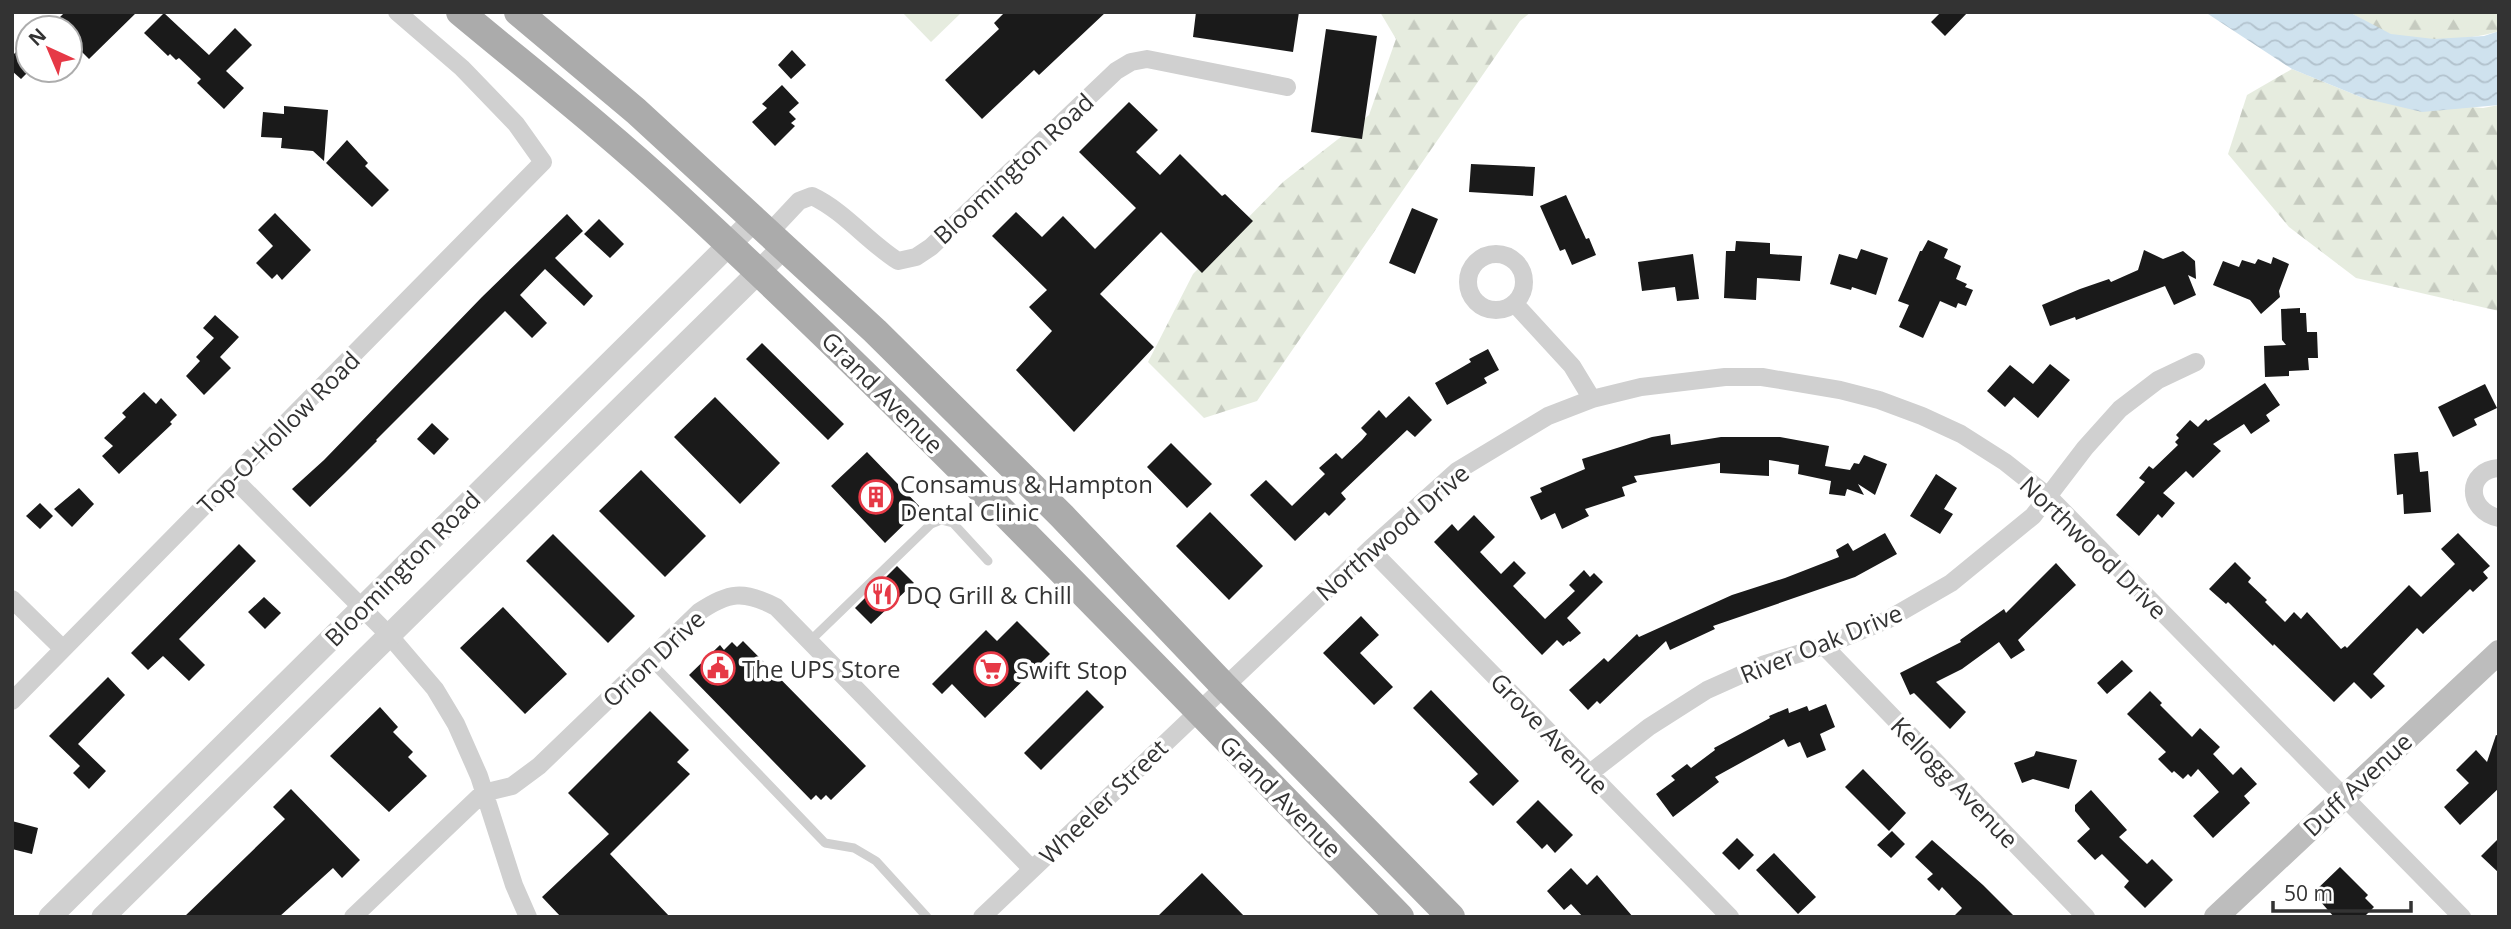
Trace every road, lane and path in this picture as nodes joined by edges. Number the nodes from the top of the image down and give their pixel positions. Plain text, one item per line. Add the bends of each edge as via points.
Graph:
1 (397, 12) edge
2 (460, 12) edge
3 (518, 12) edge
4 (1287, 87) dead end
5 (769, 234) junction
6 (729, 244) junction
7 (759, 272) junction
8 (1515, 304) dead end
9 (2196, 362) dead end
10 (1592, 398) junction
11 (2499, 468) edge
12 (233, 478) junction
13 (2049, 498) junction
14 (2499, 518) edge
15 (1370, 549) junction
16 (988, 561) dead end
17 (12, 599) edge
18 (362, 608) junction
19 (388, 634) junction
20 (810, 641) junction
21 (1824, 646) junction
22 (63, 649) junction
23 (2499, 652) edge
24 (649, 660) junction
25 (1224, 686) junction
26 (12, 701) edge
27 (1198, 711) junction
28 (1590, 773) junction
29 (483, 793) junction
30 (2343, 798) junction
31 (1032, 869) junction
32 (50, 917) edge
33 (103, 917) edge
34 (353, 917) edge
35 (528, 917) edge
36 (928, 917) edge
37 (982, 917) edge
38 (1400, 917) edge
39 (1451, 917) edge
40 (1730, 917) edge
41 (2086, 917) edge
42 (2216, 917) edge
43 (2462, 917) edge

1 - 12 street, Top-O-Hollow Road via 462,68 516,124 543,162
2 - 6 main road, Grand Avenue via 611,137
3 - 5 main road, Grand Avenue via 623,100
4 - 5 street, Bloomington Road via 1147,60 1131,62 916,257 898,261 812,196 799,201
5 - 6 street, Bloomington Road
5 - 7 street, Bloomington Road
5 - 25 main road, Grand Avenue via 875,331 1062,516
6 - 7 main road, Grand Avenue
6 - 18 street, Bloomington Road
7 - 19 street, Bloomington Road
7 - 27 main road, Grand Avenue via 845,353
8 - 10 street via 1572,366
9 - 13 street, River Oak Drive via 2158,380 2120,410
10 - 13 street, Northwood Drive via 1725,377 1775,379 1840,390 1923,416 1961,434
10 - 15 street, Northwood Drive via 1548,416 1457,471
11 - 14 street via 2490,468 2479,477 2473,490 2476,505 2486,515
12 - 18 street
12 - 22 street, Top-O-Hollow Road
13 - 21 street, River Oak Drive via 1951,583 1887,620
13 - 30 street, Northwood Drive
15 - 25 street, Northwood Drive
15 - 28 street, Grove Avenue
16 - 20 lane via 953,523 941,520 931,524
17 - 22 street
18 - 19 street
18 - 32 street, Bloomington Road
19 - 29 street via 435,688 456,724
19 - 33 street, Bloomington Road
20 - 24 street, Orion Drive via 776,607 758,597 738,595 718,599 699,612
20 - 31 street, Orion Drive
21 - 28 street, River Oak Drive via 1765,664 1707,690
21 - 41 street, Kellogg Avenue
22 - 26 street, Top-O-Hollow Road
23 - 30 main road, Duff Avenue
24 - 29 street, Orion Drive via 539,766 512,786
24 - 36 lane via 825,843 853,848 876,861
25 - 27 street, Wheeler Street
25 - 39 main road, Grand Avenue
27 - 31 street, Wheeler Street
27 - 38 main road, Grand Avenue
28 - 40 street, Grove Avenue
29 - 34 street
29 - 35 street
30 - 42 main road, Duff Avenue
30 - 43 street, Northwood Drive
31 - 37 street, Wheeler Street

